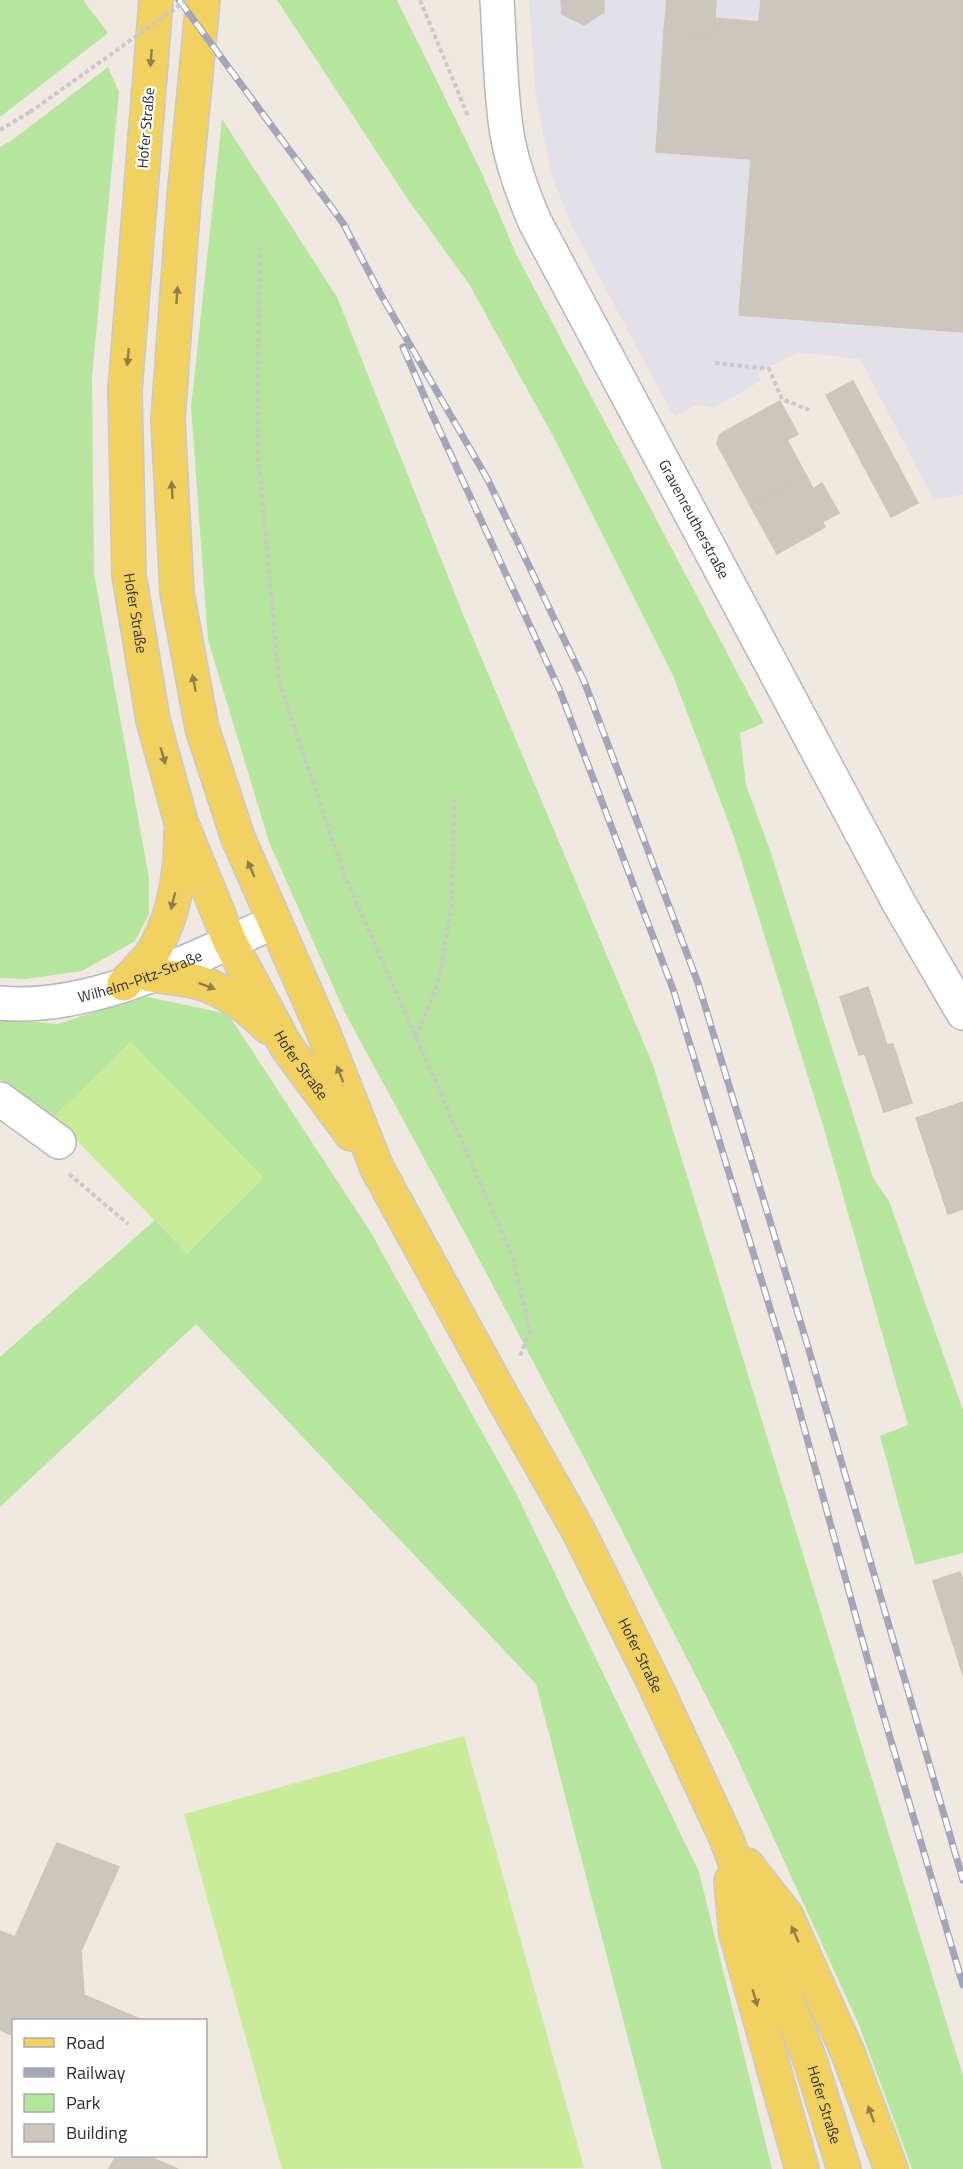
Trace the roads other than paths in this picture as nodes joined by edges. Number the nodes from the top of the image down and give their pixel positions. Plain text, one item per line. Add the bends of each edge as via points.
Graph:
1 (156, 0) edge
2 (203, 0) edge
3 (497, 0) edge
4 (181, 822) junction
5 (274, 922) junction
6 (230, 942) junction
7 (137, 980) junction
8 (0, 1003) edge
9 (963, 1013) edge
10 (286, 1046) junction
11 (0, 1099) edge
12 (60, 1142) dead end
13 (377, 1168) junction
14 (726, 1838) junction
15 (802, 2169) edge
16 (844, 2169) edge
17 (891, 2169) edge

1 -> 4 main road, Hofer Straße via 125,390 129,575 153,720
5 -> 2 main road, Hofer Straße via 238,838 202,728 177,593 168,420
3 - 9 street, Gravenreutherstraße via 507,134 535,222 900,905
4 - 6 main road, Hofer Straße
4 -> 7 main road via 181,862 173,905
5 - 6 street, Wilhelm-Pitz-Straße
13 -> 5 main road, Hofer Straße
6 - 7 street, Wilhelm-Pitz-Straße
6 - 10 main road, Hofer Straße
7 - 8 street, Wilhelm-Pitz-Straße via 81,998
7 -> 10 main road via 196,981 224,992 254,1012
10 - 13 main road, Hofer Straße
11 - 12 street
13 - 14 main road, Hofer Straße via 579,1530
14 -> 15 main road via 736,1934
14 - 16 main road, Hofer Straße via 811,2064
17 -> 14 main road via 848,2053 786,1915

